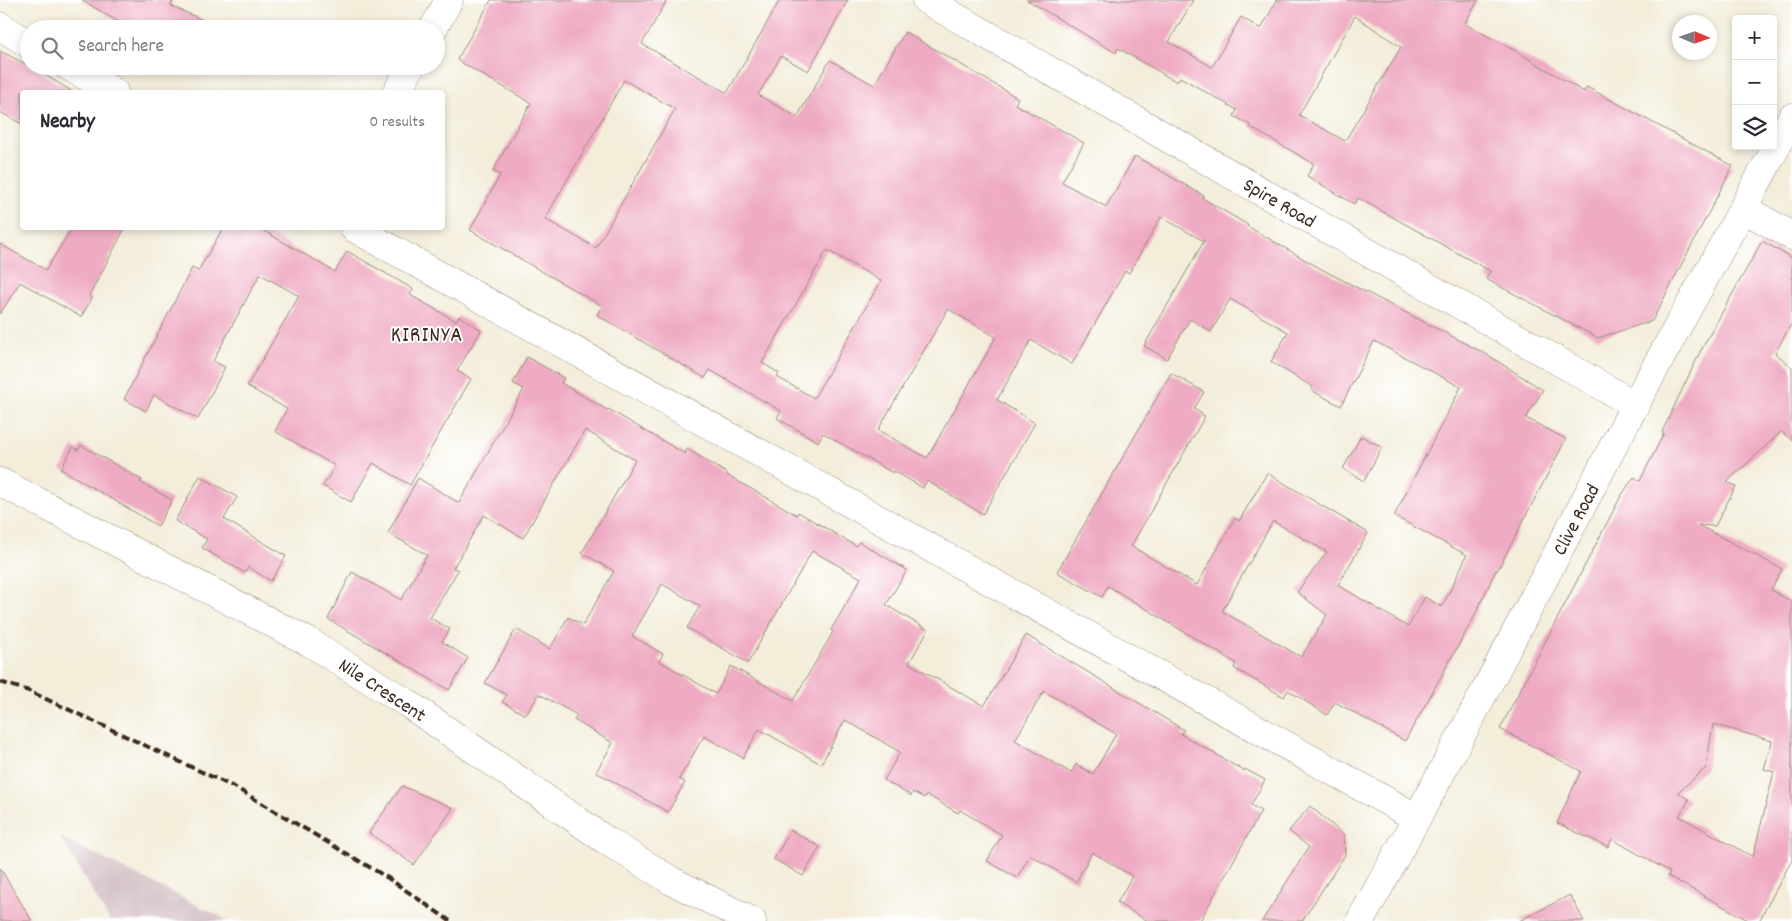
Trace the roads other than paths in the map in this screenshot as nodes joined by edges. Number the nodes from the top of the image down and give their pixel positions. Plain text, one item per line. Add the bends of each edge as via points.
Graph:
1 (449, 0) edge
2 (926, 0) edge
3 (438, 20) edge
4 (0, 26) edge
5 (20, 38) edge
6 (84, 75) edge
7 (407, 75) edge
8 (110, 90) edge
9 (398, 90) edge
10 (1792, 117) edge
11 (1744, 209) junction
12 (358, 230) edge
13 (1792, 236) edge
14 (1635, 405) junction
15 (0, 482) edge
16 (1417, 818) junction
17 (752, 921) edge
18 (1360, 921) edge

1 - 3 street
2 - 14 street, Spire Road
4 - 5 street
6 - 8 street
7 - 9 street
10 - 11 street, Clive Road
11 - 13 street
11 - 14 street, Clive Road
12 - 16 street
14 - 16 street, Clive Road
15 - 17 street, Nile Crescent via 309,642 406,703 607,841 672,881
16 - 18 street, Clive Road

